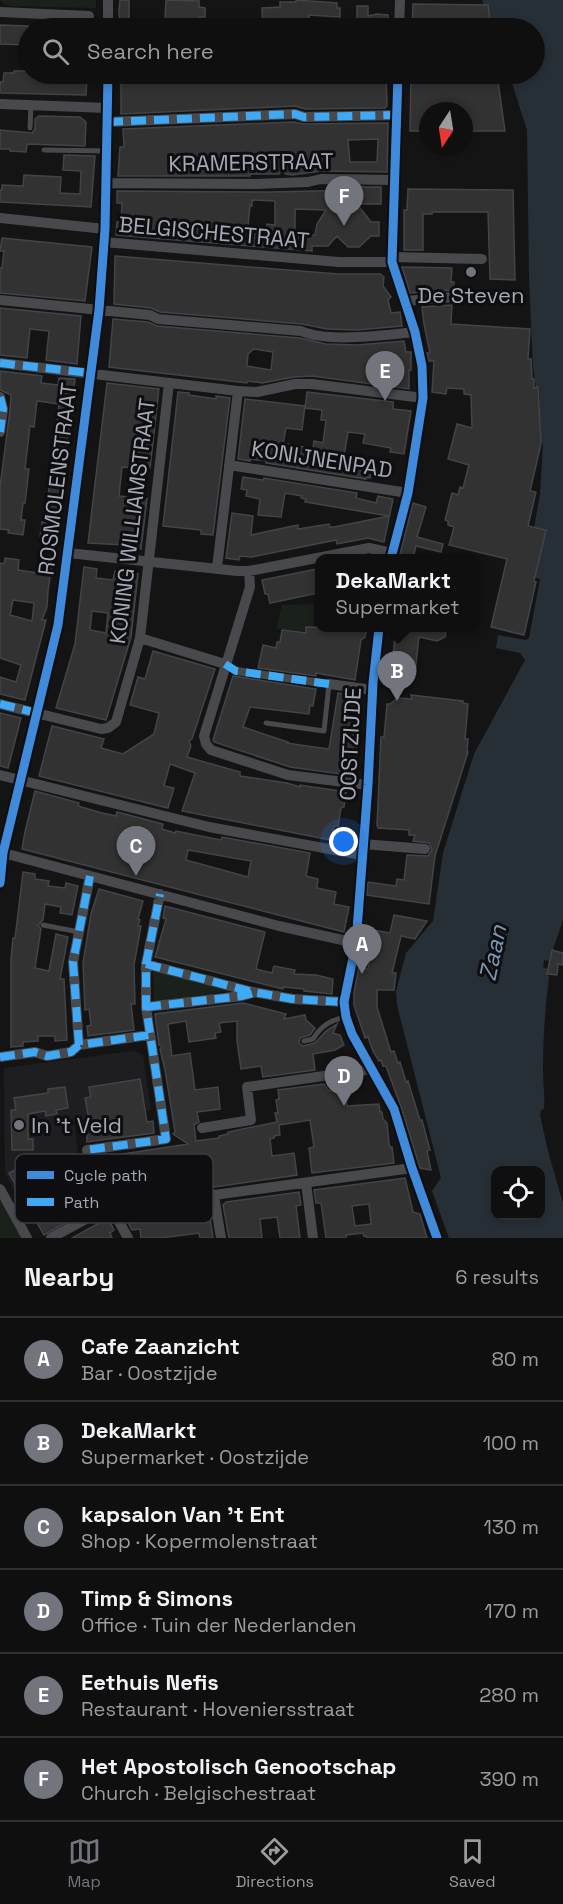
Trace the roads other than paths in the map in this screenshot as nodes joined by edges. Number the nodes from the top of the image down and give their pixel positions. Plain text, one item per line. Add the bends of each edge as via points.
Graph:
1 (108, 0) edge
2 (400, 0) edge
3 (0, 12) edge
4 (88, 16) dead end
5 (108, 18) edge
6 (399, 18) edge
7 (108, 84) edge
8 (398, 84) edge
9 (0, 105) edge
10 (31, 105) junction
11 (108, 108) junction
12 (397, 115) junction
13 (108, 122) junction
14 (30, 128) dead end
15 (44, 150) dead end
16 (107, 151) junction
17 (396, 180) junction
18 (106, 183) junction
19 (0, 218) edge
20 (105, 229) junction
21 (104, 242) junction
22 (482, 259) dead end
23 (392, 260) junction
24 (453, 297) dead end
25 (0, 300) edge
26 (405, 301) junction
27 (99, 310) junction
28 (415, 332) junction
29 (0, 363) edge
30 (90, 373) junction
31 (169, 383) junction
32 (237, 391) junction
33 (0, 397) edge
34 (423, 398) junction
35 (0, 432) edge
36 (229, 465) junction
37 (408, 493) junction
38 (68, 553) junction
39 (338, 554) edge
40 (386, 554) edge
41 (393, 554) edge
42 (315, 558) edge
43 (149, 563) junction
44 (217, 568) junction
45 (249, 571) junction
46 (379, 632) edge
47 (140, 638) junction
48 (225, 664) junction
49 (329, 684) junction
50 (373, 690) junction
51 (0, 704) edge
52 (37, 713) junction
53 (266, 723) dead end
54 (0, 775) edge
55 (20, 781) junction
56 (368, 785) junction
57 (425, 849) dead end
58 (363, 850) junction
59 (2, 853) edge
60 (90, 876) junction
61 (0, 883) edge
62 (160, 894) junction
63 (43, 925) dead end
64 (79, 932) junction
65 (356, 943) junction
66 (146, 964) junction
67 (253, 992) junction
68 (344, 1002) junction
69 (146, 1007) junction
70 (346, 1017) junction
71 (149, 1035) junction
72 (304, 1041) dead end
73 (79, 1045) junction
74 (0, 1058) edge
75 (372, 1069) junction
76 (202, 1128) dead end
77 (88, 1154) edge
78 (412, 1168) junction
79 (306, 1183) junction
80 (0, 1189) edge
81 (214, 1196) joint
82 (15, 1216) edge
83 (19, 1223) edge
84 (78, 1223) edge
85 (120, 1223) edge
86 (27, 1238) edge
87 (51, 1238) edge
88 (128, 1238) edge
89 (221, 1238) edge
90 (313, 1238) edge
91 (437, 1238) edge

1 - 5 street
2 - 6 street
3 - 4 street
7 - 11 street, ROSMOLENSTRAAT
8 - 12 street
9 - 10 street
10 - 11 street
10 - 14 lane
11 - 13 street, ROSMOLENSTRAAT
12 - 13 street via 283,114
12 - 17 street
13 - 16 street, ROSMOLENSTRAAT
15 - 16 lane
16 - 18 street, ROSMOLENSTRAAT
17 - 18 street, KRAMERSTRAAT
17 - 23 street
18 - 20 street, ROSMOLENSTRAAT
19 - 20 street, BELGISCHESTRAAT
20 - 21 street, ROSMOLENSTRAAT
21 - 23 street, BELGISCHESTRAAT via 339,262
21 - 27 street, ROSMOLENSTRAAT
22 - 23 street
23 - 26 street
24 - 26 street
25 - 27 street
26 - 28 street
27 - 28 street via 340,338
27 - 30 street, ROSMOLENSTRAAT
28 - 34 street
29 - 30 street
30 - 31 street
30 - 38 street, ROSMOLENSTRAAT
31 - 32 street
31 - 43 street, KONING WILLIAMSTRAAT
32 - 34 street via 312,384
32 - 36 street
33 - 35 street
34 - 37 street
36 - 37 street, KONIJNENPAD
36 - 44 street
37 - 41 street
38 - 43 street
38 - 52 street, ROSMOLENSTRAAT via 58,625
39 - 40 street via 369,548
42 - 45 street
43 - 44 street
43 - 47 street, KONING WILLIAMSTRAAT
44 - 45 street
45 - 48 street via 250,587
46 - 50 street, OOSTZIJDE
47 - 48 street
47 - 52 street, KONING WILLIAMSTRAAT via 116,722 108,728
48 - 49 street via 236,671
48 - 56 street via 204,736 211,750 288,775
49 - 50 street
49 - 53 lane via 324,731
50 - 56 street, OOSTZIJDE
51 - 52 street, KONING WILLIAMSTRAAT
52 - 55 street, ROSMOLENSTRAAT
54 - 55 street
55 - 58 street via 209,827
55 - 59 street, ROSMOLENSTRAAT
56 - 58 street, OOSTZIJDE
57 - 58 street
58 - 65 street, OOSTZIJDE
59 - 60 street
59 - 61 street, ROSMOLENSTRAAT
60 - 62 street
60 - 64 street
62 - 65 street
62 - 66 street
63 - 64 lane
64 - 73 street via 73,962
65 - 68 street, OOSTZIJDE
66 - 67 street
66 - 69 street
67 - 68 street
67 - 69 street
68 - 70 street, OOSTZIJDE
69 - 71 street
70 - 72 lane via 334,1019 313,1039
70 - 75 street, OOSTZIJDE
71 - 73 street
71 - 77 street via 166,1139 87,1150
73 - 74 street via 71,1052 47,1056 35,1052
75 - 76 street via 247,1087 251,1120
75 - 78 street, OOSTZIJDE via 394,1109
78 - 79 street
78 - 91 street, OOSTZIJDE
79 - 81 street
79 - 90 street
80 - 82 street
81 - 89 street
83 - 86 street
84 - 87 street
85 - 88 street

